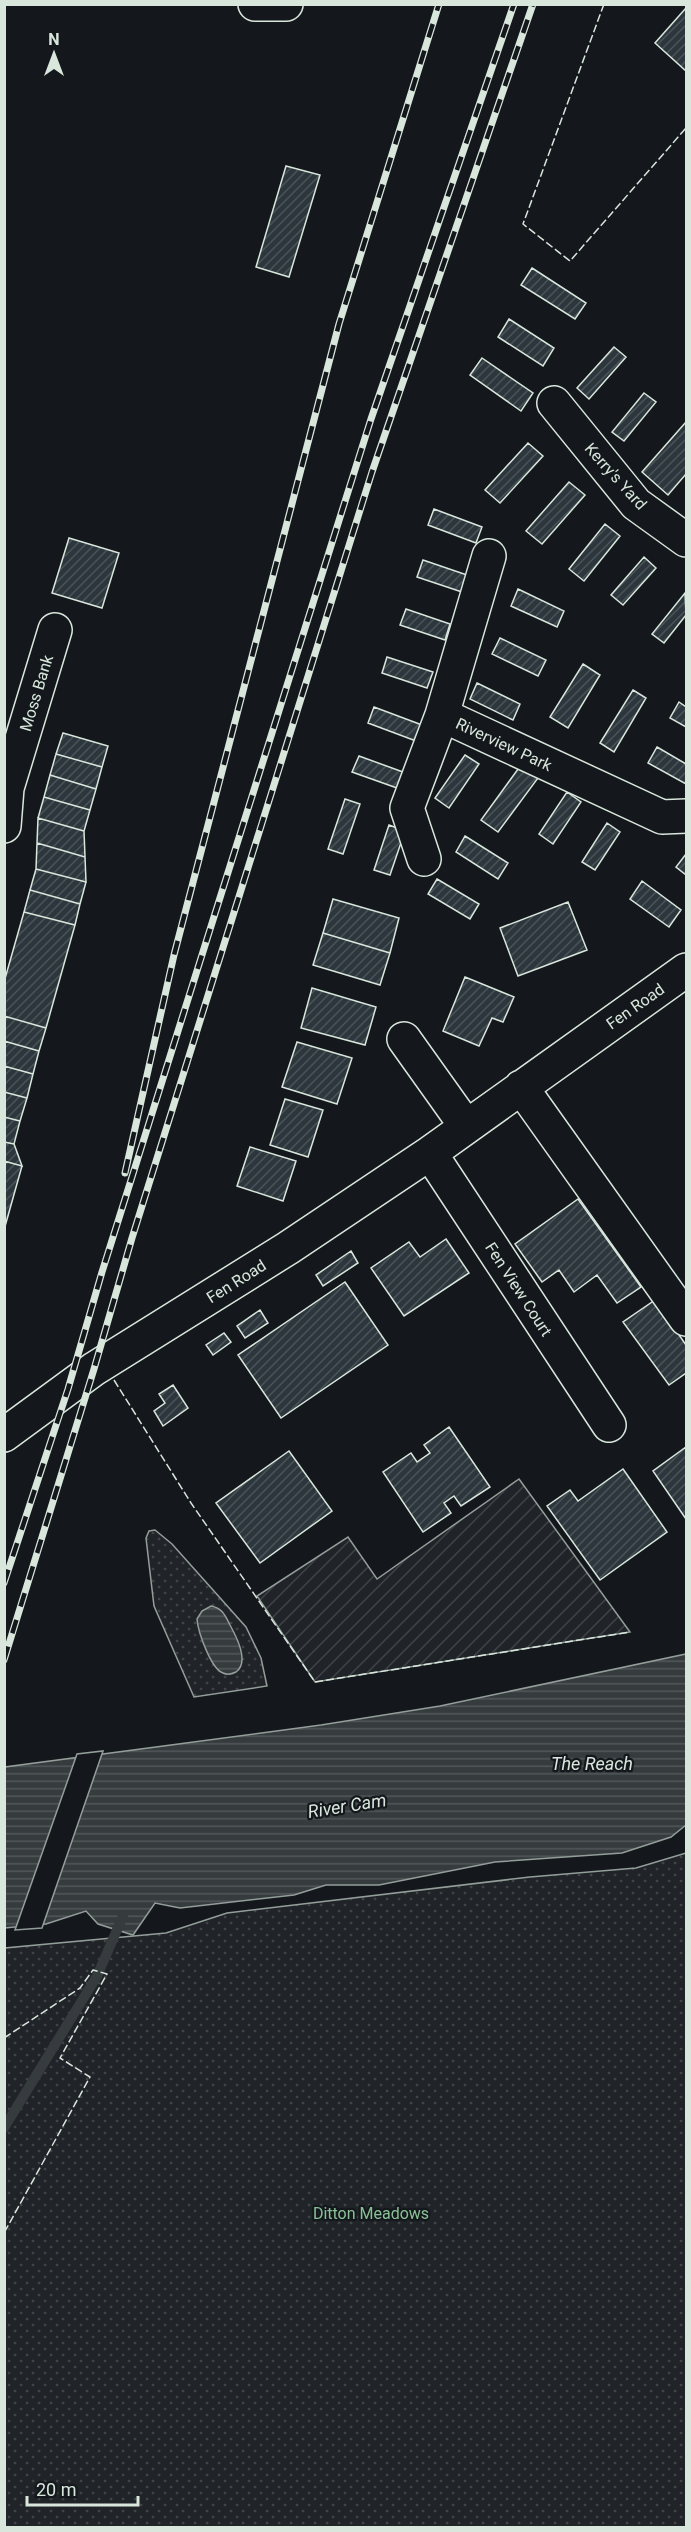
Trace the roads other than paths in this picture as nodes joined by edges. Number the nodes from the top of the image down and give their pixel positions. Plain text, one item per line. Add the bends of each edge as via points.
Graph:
1 (255, 4) edge
2 (286, 4) edge
3 (554, 403) dead end
4 (687, 540) edge
5 (489, 556) dead end
6 (55, 630) dead end
7 (442, 715) junction
8 (687, 816) edge
9 (4, 826) edge
10 (424, 859) dead end
11 (687, 970) edge
12 (404, 1039) dead end
13 (521, 1088) junction
14 (466, 1126) junction
15 (430, 1153) junction
16 (687, 1319) edge
17 (609, 1425) dead end
18 (4, 1435) edge

1 - 2 street
3 - 4 street, Kerry's Yard via 636,504
5 - 7 street, Riverview Park
6 - 9 street, Moss Bank via 7,788
7 - 8 street, Riverview Park via 662,817
7 - 10 street via 407,808
11 - 13 street, Fen Road
12 - 14 street
13 - 14 street, Fen Road
13 - 16 street
14 - 15 street, Fen Road
15 - 17 street, Fen View Court
15 - 18 street, Fen Road via 288,1248 94,1369

